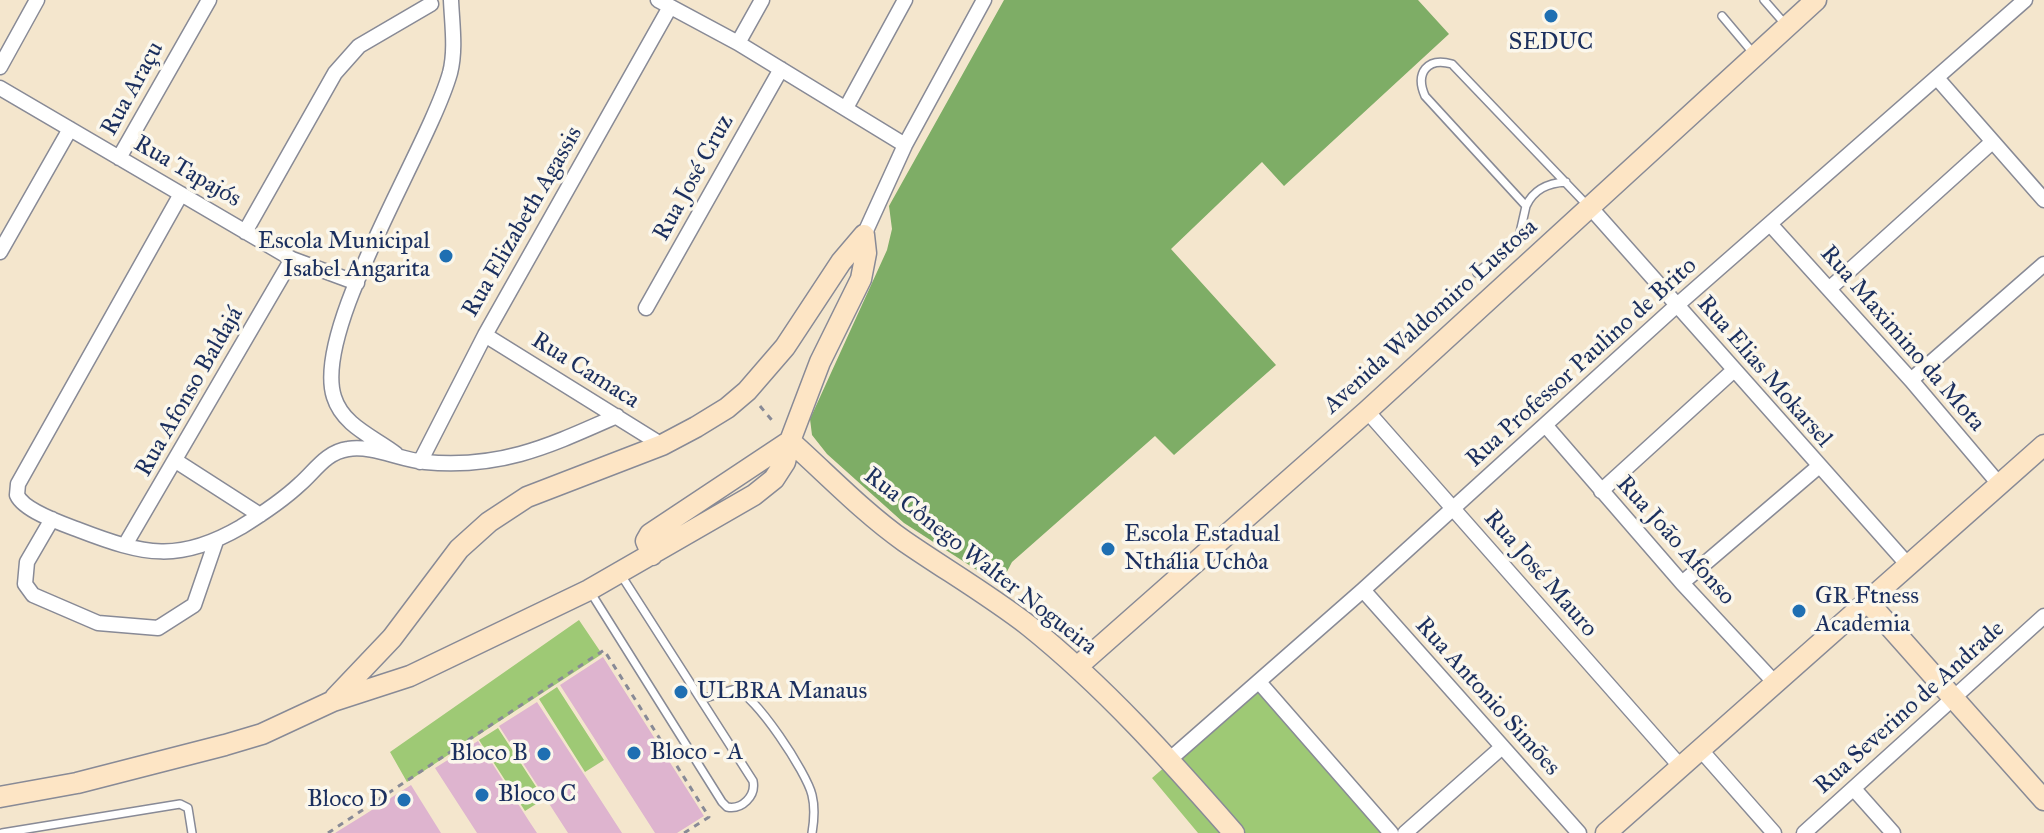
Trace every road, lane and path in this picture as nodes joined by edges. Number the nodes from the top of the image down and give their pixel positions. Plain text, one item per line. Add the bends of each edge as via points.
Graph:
1 (37, 0) edge
2 (209, 0) edge
3 (451, 0) edge
4 (762, 0) edge
5 (905, 0) edge
6 (984, 0) edge
7 (1764, 0) edge
8 (1816, 0) edge
9 (2025, 0) edge
10 (431, 1) edge
11 (664, 3) edge
12 (1722, 16) dead end
13 (1787, 26) junction
14 (738, 43) junction
15 (1755, 55) junction
16 (0, 67) edge
17 (781, 69) junction
18 (1937, 78) junction
19 (0, 88) edge
20 (846, 108) junction
21 (70, 129) junction
22 (1991, 143) junction
23 (905, 145) junction
24 (119, 158) junction
25 (1566, 182) junction
26 (181, 194) junction
27 (2044, 200) edge
28 (1526, 206) junction
29 (1590, 207) junction
30 (1770, 224) junction
31 (245, 232) junction
32 (864, 235) junction
33 (0, 252) edge
34 (292, 259) junction
35 (2044, 264) edge
36 (1477, 273) dead end
37 (357, 283) junction
38 (1829, 289) junction
39 (1676, 306) junction
40 (646, 308) dead end
41 (485, 335) junction
42 (1734, 370) junction
43 (1911, 380) junction
44 (747, 391) junction
45 (1367, 411) junction
46 (617, 416) junction
47 (1546, 426) junction
48 (790, 441) junction
49 (662, 445) junction
50 (2044, 445) edge
51 (399, 457) junction
52 (176, 461) junction
53 (420, 462) junction
54 (1818, 467) junction
55 (1999, 484) junction
56 (1601, 491) junction
57 (1452, 509) junction
58 (260, 515) junction
59 (52, 519) junction
60 (216, 541) junction
61 (125, 545) junction
62 (1908, 565) junction
63 (620, 573) junction
64 (1682, 583) junction
65 (589, 590) junction
66 (1363, 590) junction
67 (1868, 602) junction
68 (2044, 616) edge
69 (1077, 667) junction
70 (1259, 682) junction
71 (1775, 683) junction
72 (1953, 698) junction
73 (702, 699) junction
74 (333, 701) junction
75 (1501, 748) junction
76 (1700, 749) junction
77 (1169, 760) junction
78 (1680, 766) junction
79 (1854, 789) junction
80 (0, 797) edge
81 (2044, 800) edge
82 (1612, 831) edge
83 (2, 833) edge
84 (192, 833) edge
85 (328, 833) edge
86 (684, 833) edge
87 (812, 833) edge
88 (1234, 833) edge
89 (1391, 833) edge
90 (1405, 833) edge
91 (1579, 833) edge
92 (1774, 833) edge
93 (1804, 833) edge
94 (1893, 833) edge

1 - 16 street
2 - 24 street, Rua Araçu
3 - 37 street via 451,71
4 - 14 street
5 - 20 street
6 - 23 street
7 - 13 lane
8 - 13 street, Avenida Waldomiro Lustosa
9 - 18 street, Rua Professor Paulino de Brito
10 - 31 street via 359,46 341,66
11 - 14 street
11 - 41 street, Rua Elizabeth Agassis
12 - 15 lane
13 - 15 street, Avenida Waldomiro Lustosa
14 - 17 street
15 - 29 street, Avenida Waldomiro Lustosa
17 - 20 street
17 - 40 street, Rua José Cruz
18 - 22 street
18 - 30 street, Rua Professor Paulino de Brito
19 - 21 street, Rua Tapajós
20 - 23 street
21 - 24 street, Rua Tapajós
21 - 33 street
22 - 27 street
22 - 38 street
23 - 32 street
24 - 26 street, Rua Tapajós
25 - 28 lane via 1540,189
25 - 28 lane via 1452,64 1429,65 1420,85 1425,96
25 - 29 lane
26 - 31 street, Rua Tapajós
26 - 59 street via 18,484 17,495 26,506
28 - 36 lane via 1519,237
29 - 39 street, Rua Elias Mokarsel
29 - 45 street, Avenida Waldomiro Lustosa
30 - 38 street, Rua Maximino da Mota
30 - 39 street, Rua Professor Paulino de Brito
31 - 34 street, Rua Tapajós
32 - 44 street
32 - 48 street via 861,279 820,362
34 - 37 street, Rua Tapajós
34 - 52 street, Rua Afonso Baldajá
35 - 43 street
37 - 51 street via 334,347 334,397 348,422
38 - 43 street, Rua Maximino da Mota
39 - 42 street, Rua Elias Mokarsel
39 - 47 street, Rua Professor Paulino de Brito
41 - 46 street, Rua Camaca
41 - 53 street, Rua Elizabeth Agassis
42 - 54 street, Rua Elias Mokarsel
42 - 56 street
43 - 55 street, Rua Maximino da Mota
44 - 48 path
44 - 49 street
45 - 57 street, Rua José Mauro
45 - 69 street, Avenida Waldomiro Lustosa
46 - 49 street, Rua Camaca
46 - 53 street via 507,459 461,465
47 - 56 street, Rua João Afonso
47 - 57 street, Rua Professor Paulino de Brito
48 - 63 street via 774,479 754,495
48 - 69 street, Rua Cônego Walter Nogueira via 872,516 982,591
49 - 74 street via 539,492 489,522 459,549 392,638
50 - 55 street
51 - 53 street
51 - 58 street via 353,448 338,452
52 - 58 street
52 - 61 street, Rua Afonso Baldajá
54 - 62 street, Rua Elias Mokarsel
54 - 64 street
55 - 62 street
56 - 64 street, Rua João Afonso
57 - 66 street, Rua Professor Paulino de Brito
57 - 78 street, Rua José Mauro
58 - 60 street
59 - 60 street via 27,562 25,584 33,595 98,623 158,628 194,605
59 - 61 street
60 - 61 street via 169,552
62 - 67 street
63 - 65 street
63 - 73 lane
64 - 71 street, Rua João Afonso
65 - 73 lane via 722,802 736,807 751,798 753,781
65 - 74 street via 410,676
66 - 70 street, Rua Professor Paulino de Brito
66 - 75 street, Rua Antonio Simões
67 - 71 street
67 - 72 street
68 - 72 street, Rua Severino de Andrade
69 - 77 street, Rua Cônego Walter Nogueira
70 - 77 street, Rua Professor Paulino de Brito
70 - 89 street
71 - 76 street
72 - 79 street, Rua Severino de Andrade
72 - 81 street
73 - 87 lane via 735,689 749,696 802,770 812,794
74 - 80 street via 225,745
75 - 90 street
75 - 91 street, Rua Antonio Simões
76 - 78 street
76 - 92 street
77 - 88 street, Rua Cônego Walter Nogueira
78 - 82 street
79 - 93 street, Rua Severino de Andrade
79 - 94 street
83 - 84 lane via 180,804 188,808
85 - 86 path via 604,650 709,817

